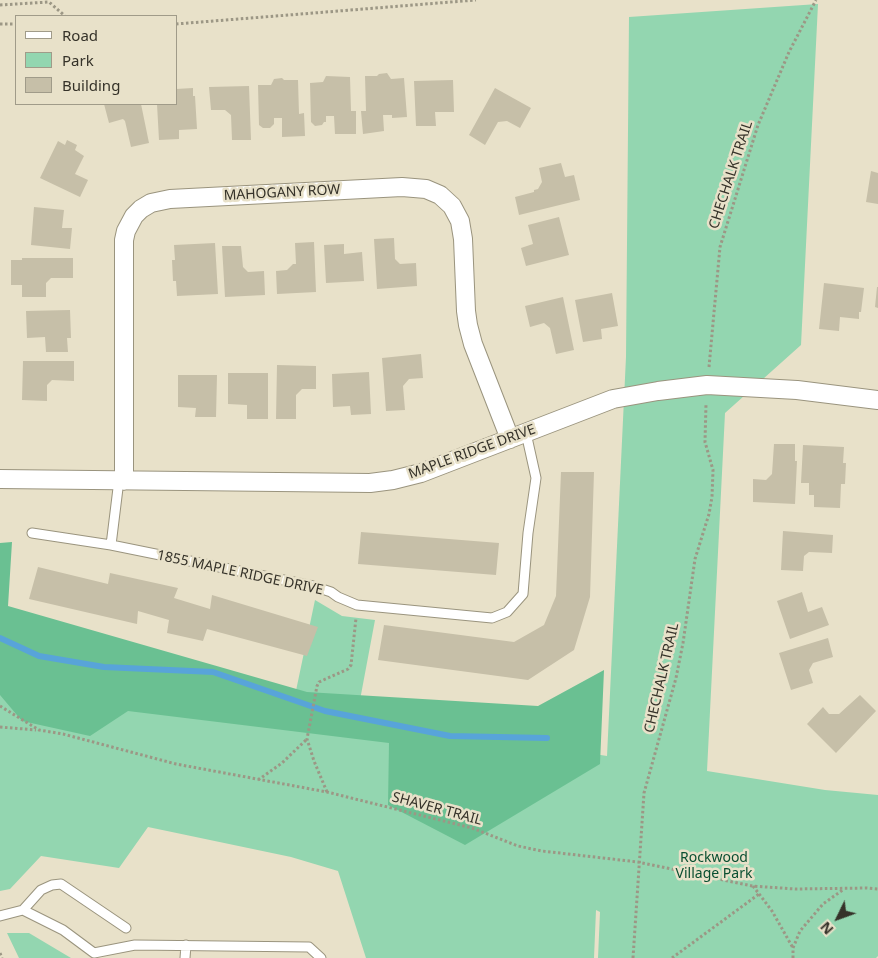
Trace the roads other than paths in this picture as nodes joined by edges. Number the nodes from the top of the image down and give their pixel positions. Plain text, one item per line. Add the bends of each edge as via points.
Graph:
1 (878, 400) edge
2 (518, 436) junction
3 (0, 480) edge
4 (121, 480) junction
5 (32, 533) dead end
6 (111, 546) junction
7 (23, 910) junction
8 (0, 916) edge
9 (126, 928) dead end
10 (186, 946) junction
11 (94, 956) edge
12 (185, 958) edge
13 (320, 958) edge

1 - 2 street, MAPLE RIDGE DRIVE via 797,390 707,385 613,399
2 - 4 street, MAPLE RIDGE DRIVE via 421,473 370,483
2 - 4 street, MAHOGANY ROW via 473,344 466,311 460,221 452,206 440,195 426,189 402,187 170,199 141,209 126,231
2 - 6 lane, 1855 MAPLE RIDGE DRIVE via 536,478 523,594 507,612 492,618 357,605 322,588
3 - 4 street, MAPLE RIDGE DRIVE
4 - 6 lane
5 - 6 lane, 1855 MAPLE RIDGE DRIVE
7 - 8 lane
7 - 9 lane via 41,890 52,884 61,884
7 - 11 lane via 63,930
10 - 11 lane via 135,945
10 - 12 lane
10 - 13 lane via 309,946

